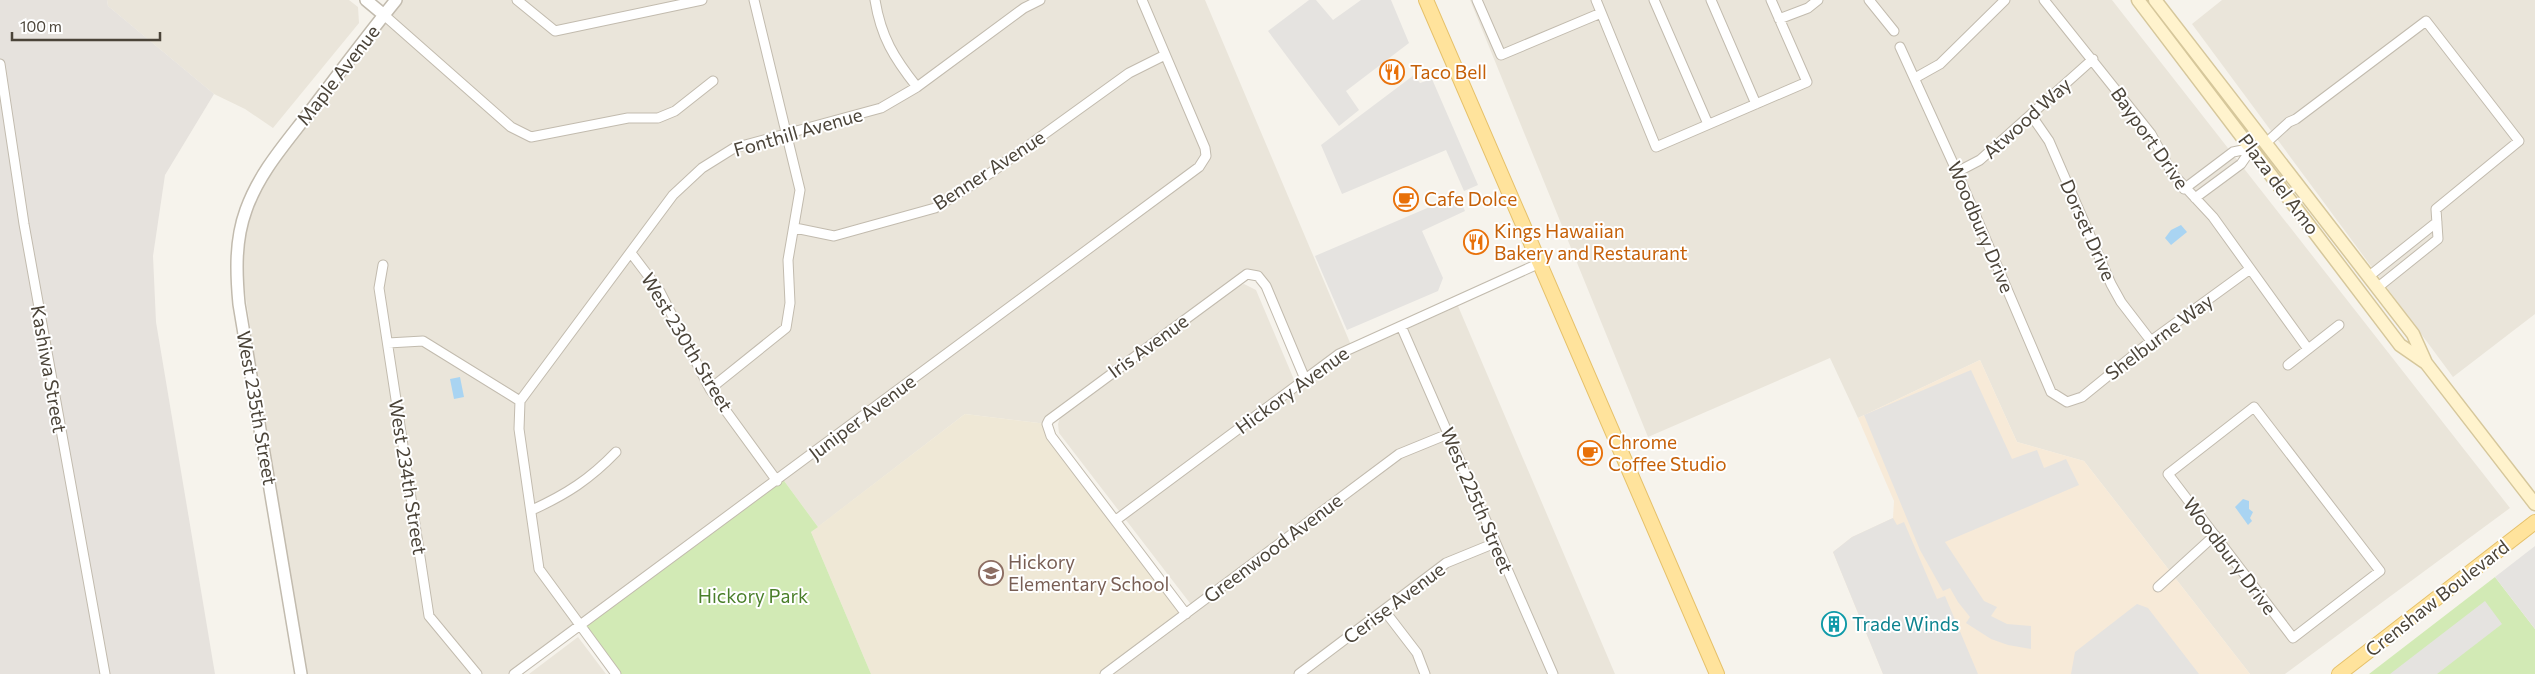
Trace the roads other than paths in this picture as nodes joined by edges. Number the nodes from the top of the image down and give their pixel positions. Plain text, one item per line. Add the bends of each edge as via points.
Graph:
1 (366, 0) edge
2 (396, 0) edge
3 (517, 0) edge
4 (702, 0) edge
5 (754, 0) edge
6 (875, 0) edge
7 (1040, 0) edge
8 (1142, 0) edge
9 (1426, 0) edge
10 (1477, 0) edge
11 (1596, 0) edge
12 (1654, 0) edge
13 (1711, 0) edge
14 (1771, 0) edge
15 (1818, 0) edge
16 (1869, 0) edge
17 (2005, 0) edge
18 (2044, 0) edge
19 (2138, 0) edge
20 (2155, 0) edge
21 (1602, 13) junction
22 (384, 16) junction
23 (1779, 19) junction
24 (1894, 32) dead end
25 (1900, 47) dead end
26 (1165, 55) junction
27 (2093, 59) junction
28 (0, 64) edge
29 (1915, 78) junction
30 (713, 80) dead end
31 (916, 88) junction
32 (1756, 104) junction
33 (2031, 115) junction
34 (1708, 124) junction
35 (787, 135) junction
36 (2270, 140) junction
37 (279, 150) joint
38 (2254, 150) junction
39 (2209, 170) junction
40 (1958, 172) junction
41 (2217, 182) junction
42 (2184, 189) junction
43 (2195, 198) junction
44 (2437, 222) junction
45 (795, 228) junction
46 (631, 253) junction
47 (1540, 263) junction
48 (383, 264) dead end
49 (2250, 269) junction
50 (2368, 277) junction
51 (2377, 288) junction
52 (2365, 298) junction
53 (2340, 325) dead end
54 (1401, 326) junction
55 (2151, 341) junction
56 (388, 343) junction
57 (2308, 349) junction
58 (2426, 363) junction
59 (2288, 365) dead end
60 (1305, 379) junction
61 (710, 389) junction
62 (520, 401) junction
63 (2067, 402) joint
64 (1448, 434) junction
65 (616, 452) dead end
66 (777, 481) junction
67 (2535, 504) edge
68 (532, 510) junction
69 (1116, 520) junction
70 (2535, 522) edge
71 (2215, 535) junction
72 (1495, 543) junction
73 (2158, 587) dead end
74 (1384, 610) junction
75 (1186, 614) junction
76 (581, 627) junction
77 (105, 674) edge
78 (301, 674) edge
79 (477, 674) edge
80 (514, 674) edge
81 (616, 674) edge
82 (1105, 674) edge
83 (1299, 674) edge
84 (1425, 674) edge
85 (1553, 674) edge
86 (1717, 674) edge
87 (2339, 674) edge

1 - 22 street
2 - 22 street, Maple Avenue
3 - 4 street via 555,31
5 - 35 street
6 - 31 street via 879,23 892,55
7 - 31 street, Fonthill Avenue via 1024,8
8 - 26 street
9 - 47 main road
10 - 21 street via 1501,55
11 - 21 street
12 - 34 street
13 - 32 street
14 - 23 street
15 - 23 street via 1808,8
16 - 24 street
17 - 29 street via 1940,64
18 - 27 street, Bayport Drive
19 - 38 main road, Plaza del Amo
20 - 36 main road, Plaza del Amo
21 - 34 street via 1656,147
22 - 30 street via 511,127 531,137 628,118 658,118 675,111
22 - 37 street, Maple Avenue
23 - 32 street via 1807,82
25 - 29 street, Woodbury Drive
26 - 45 street, Benner Avenue via 1129,73 990,174 935,208 834,236
26 - 66 street, Juniper Avenue via 1205,148 1206,156 1199,167
27 - 33 street, Atwood Way
27 - 42 street, Bayport Drive via 2151,134
28 - 77 street, Kashiwa Street via 24,224
29 - 40 street, Woodbury Drive
31 - 35 street, Fonthill Avenue via 881,108
32 - 34 street
33 - 40 street, Atwood Way via 1980,160
33 - 55 street, Dorset Drive via 2049,141 2111,284
35 - 45 street via 800,190
35 - 46 street, Fonthill Avenue via 734,148 702,168 674,195
36 - 38 main road
36 - 44 street via 2426,21 2519,141 2436,209
36 - 50 main road, Plaza del Amo
37 - 78 street, West 235th Street via 256,185 246,210 238,245 236,279
38 - 39 street via 2233,152
38 - 41 street
38 - 52 main road, Plaza del Amo
39 - 41 street
39 - 42 street
40 - 63 street, Woodbury Drive via 2051,392
41 - 43 street
42 - 43 street, Bayport Drive
43 - 49 street, Bayport Drive via 2213,217
44 - 50 street
44 - 51 street via 2438,239
45 - 61 street via 788,260 790,303 786,328
46 - 61 street, West 230th Street via 659,290
46 - 62 street, Fonthill Avenue
47 - 54 street, Hickory Avenue
47 - 86 main road
48 - 56 street, West 234th Street via 379,288
49 - 55 street, Shelburne Way
49 - 57 street, Bayport Drive
50 - 51 main road, Plaza del Amo
51 - 52 main road
51 - 58 main road, Plaza del Amo via 2413,334
52 - 58 main road, Plaza del Amo via 2400,345
53 - 57 street
54 - 60 street, Hickory Avenue via 1351,347
54 - 64 street, West 225th Street
55 - 63 street, Shelburne Way via 2082,397
56 - 62 street via 423,341
56 - 79 street, West 234th Street via 429,616
57 - 59 street
58 - 67 main road, Plaza del Amo
60 - 69 street, Hickory Avenue
60 - 69 street, Iris Avenue via 1266,286 1253,274 1241,277 1054,414 1048,424 1050,436
61 - 66 street, West 230th Street
62 - 68 street via 519,429
64 - 72 street, West 225th Street
64 - 75 street, Greenwood Avenue via 1399,454
65 - 68 street via 592,476 562,497
66 - 76 street, Juniper Avenue
68 - 76 street via 539,569
69 - 75 street
70 - 87 main road, Crenshaw Boulevard
71 - 71 street, Woodbury Drive via 2293,638 2380,571 2254,407 2168,474
71 - 73 street
72 - 74 street, Cerise Avenue via 1446,562
72 - 85 street, West 225th Street
74 - 83 street, Cerise Avenue
74 - 84 street via 1417,653
75 - 82 street, Greenwood Avenue
76 - 80 street, Juniper Avenue
76 - 81 street

